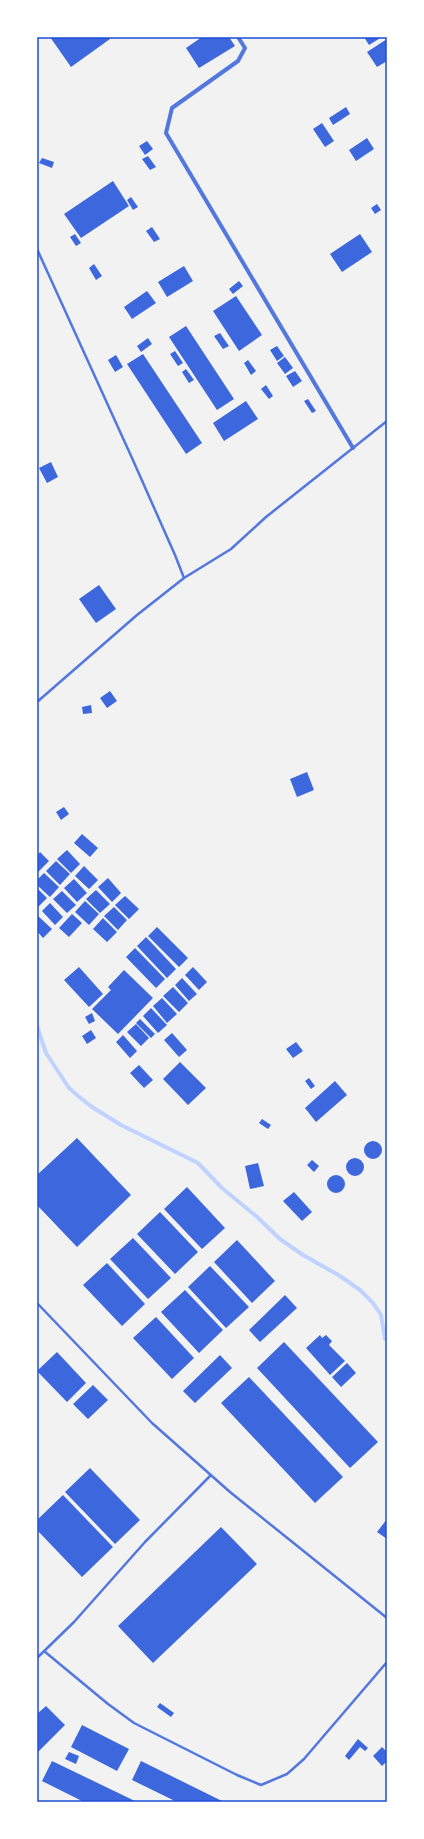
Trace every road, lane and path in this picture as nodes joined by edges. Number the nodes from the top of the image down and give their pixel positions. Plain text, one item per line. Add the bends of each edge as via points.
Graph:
1 (238, 37) edge
2 (37, 249) edge
3 (387, 421) edge
4 (353, 448) junction
5 (184, 578) junction
6 (37, 702) edge
7 (37, 1303) edge
8 (211, 1475) junction
9 (387, 1618) edge
10 (44, 1651) junction
11 (37, 1658) edge
12 (387, 1662) edge

1 - 4 street via 245,48 238,61 172,108 166,133
2 - 5 lane via 176,555
3 - 4 lane
4 - 5 lane via 266,517 231,549
5 - 6 lane via 137,615
7 - 8 lane via 152,1423
8 - 9 lane
8 - 10 lane
10 - 11 lane
10 - 12 lane via 134,1723 261,1785 287,1774 304,1759

